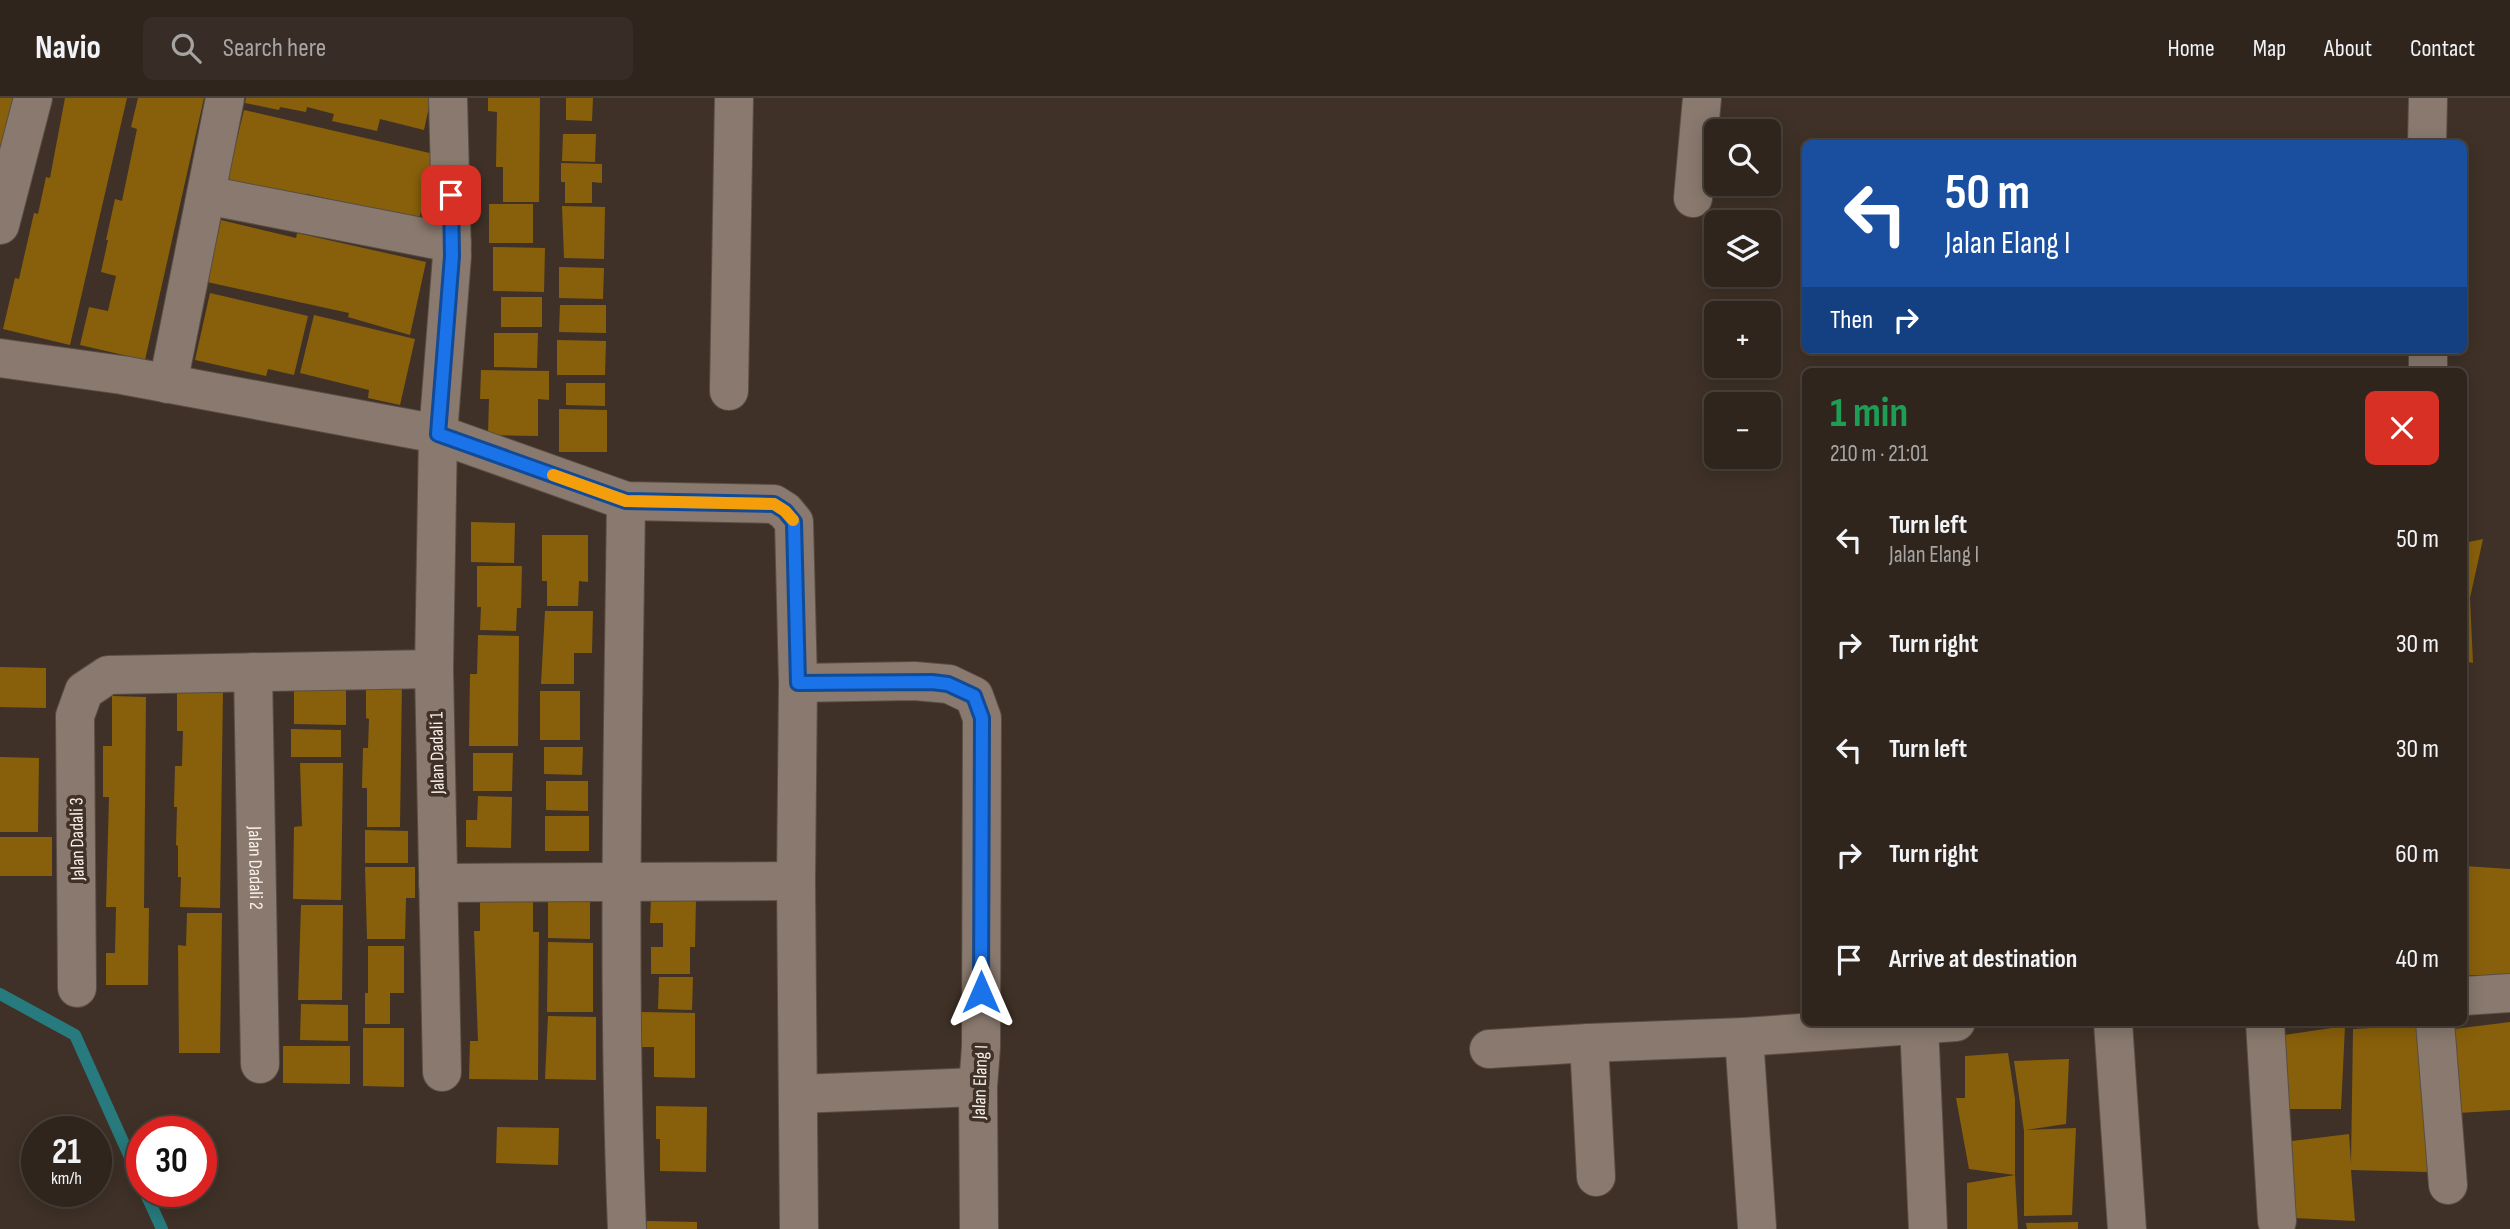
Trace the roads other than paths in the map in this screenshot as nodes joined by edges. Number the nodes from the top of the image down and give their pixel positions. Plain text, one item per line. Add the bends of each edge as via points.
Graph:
1 (33, 98) edge
2 (225, 98) edge
3 (449, 98) edge
4 (734, 98) edge
5 (1702, 98) edge
6 (2428, 98) edge
7 (2427, 140) edge
8 (206, 195) junction
9 (1693, 198) dead end
10 (0, 225) edge
11 (452, 243) junction
12 (0, 358) edge
13 (168, 384) junction
14 (729, 391) dead end
15 (438, 434) junction
16 (626, 501) junction
17 (434, 669) junction
18 (253, 672) junction
19 (798, 683) junction
20 (796, 881) junction
21 (438, 883) junction
22 (621, 883) junction
23 (77, 988) dead end
24 (2510, 993) edge
25 (2467, 996) edge
26 (1896, 1026) edge
27 (1937, 1026) edge
28 (2113, 1026) edge
29 (2265, 1026) edge
30 (2435, 1026) edge
31 (1744, 1037) junction
32 (1589, 1043) junction
33 (1489, 1049) dead end
34 (260, 1064) dead end
35 (442, 1072) dead end
36 (978, 1087) junction
37 (798, 1094) junction
38 (1596, 1177) dead end
39 (2448, 1185) dead end
40 (2277, 1221) dead end
41 (1757, 1227) dead end
42 (626, 1229) edge
43 (799, 1229) edge
44 (979, 1229) edge
45 (1928, 1229) edge
46 (2127, 1229) edge

1 - 10 street
2 - 8 street
3 - 11 street, Jalan Dadali 1
4 - 14 street
5 - 9 street
6 - 7 street
8 - 11 street
8 - 13 street
11 - 15 street, Jalan Dadali 1
12 - 13 street
13 - 15 street
15 - 16 street
15 - 17 street, Jalan Dadali 1
16 - 19 street via 774,504 785,511 794,522
16 - 22 street
17 - 18 street
17 - 21 street, Jalan Dadali 1
18 - 23 street, Jalan Dadali 3 via 108,675 84,691 75,716
18 - 34 street, Jalan Dadali 2
19 - 20 street
19 - 36 street, Jalan Elang I via 915,681 948,684 974,696 982,718
20 - 22 street
20 - 37 street
21 - 22 street
21 - 35 street, Jalan Dadali 1
22 - 42 street
24 - 25 street
26 - 31 street
27 - 45 street
28 - 46 street
29 - 40 street
30 - 39 street
31 - 32 street
31 - 41 street
32 - 33 street
32 - 38 street
36 - 37 street
36 - 44 street, Jalan Elang I
37 - 43 street

